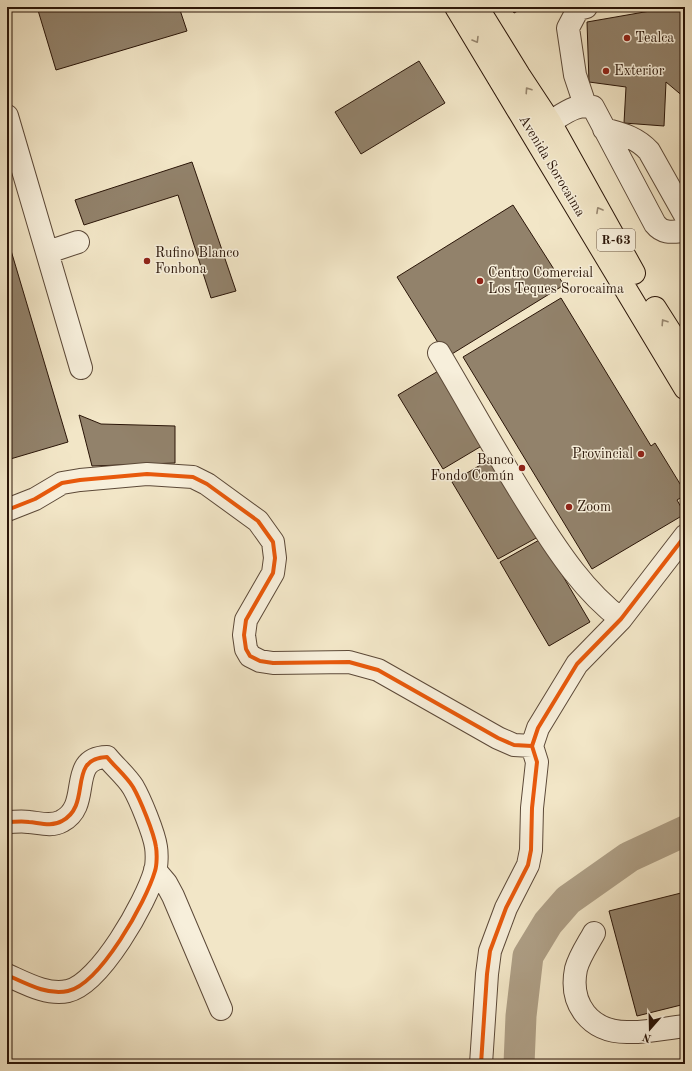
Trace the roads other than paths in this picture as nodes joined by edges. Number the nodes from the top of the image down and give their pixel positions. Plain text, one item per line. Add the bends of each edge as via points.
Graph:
1 (456, 7) edge
2 (477, 7) edge
3 (586, 7) edge
4 (584, 105) junction
5 (7, 116) edge
6 (550, 122) junction
7 (604, 129) junction
8 (16, 173) edge
9 (685, 215) edge
10 (685, 229) edge
11 (78, 242) dead end
12 (48, 252) junction
13 (439, 353) dead end
14 (685, 355) edge
15 (81, 368) dead end
16 (685, 388) edge
17 (7, 510) edge
18 (685, 536) edge
19 (621, 619) junction
20 (532, 746) junction
21 (7, 822) edge
22 (155, 870) junction
23 (594, 933) dead end
24 (7, 975) edge
25 (221, 1010) dead end
26 (685, 1026) edge
27 (481, 1064) edge

1 -> 16 main road, Avenida Sorocaima / R-63
6 -> 2 main road, Avenida Sorocaima / R-63
3 - 4 street via 578,9 568,28 575,75
4 - 6 street via 577,106
4 - 7 street via 593,107
5 - 8 street
14 -> 6 main road, Avenida Sorocaima / R-63 via 645,292
7 - 9 street via 631,136 641,142 649,151
7 - 10 street via 659,230 668,233
8 - 12 street
11 - 12 street
12 - 15 street
13 - 19 street via 518,488 560,553 608,609
17 - 20 street via 35,499 62,483 80,480 147,474 192,478 207,484 258,521 273,542 273,573 246,620 244,635 250,656 273,663 349,662 378,670 498,738 514,745
18 - 19 street
19 - 20 street via 577,664 548,708
20 - 27 street via 536,762 531,850 528,865 506,908 490,951
21 - 22 street via 61,822 71,815 77,805 83,770 89,761 107,757 133,787 146,816 156,846
22 - 24 street via 138,910 120,940 82,986 67,992 49,991
22 - 25 street via 173,896
23 - 26 street via 576,967 575,984 580,1010 594,1023 626,1033

